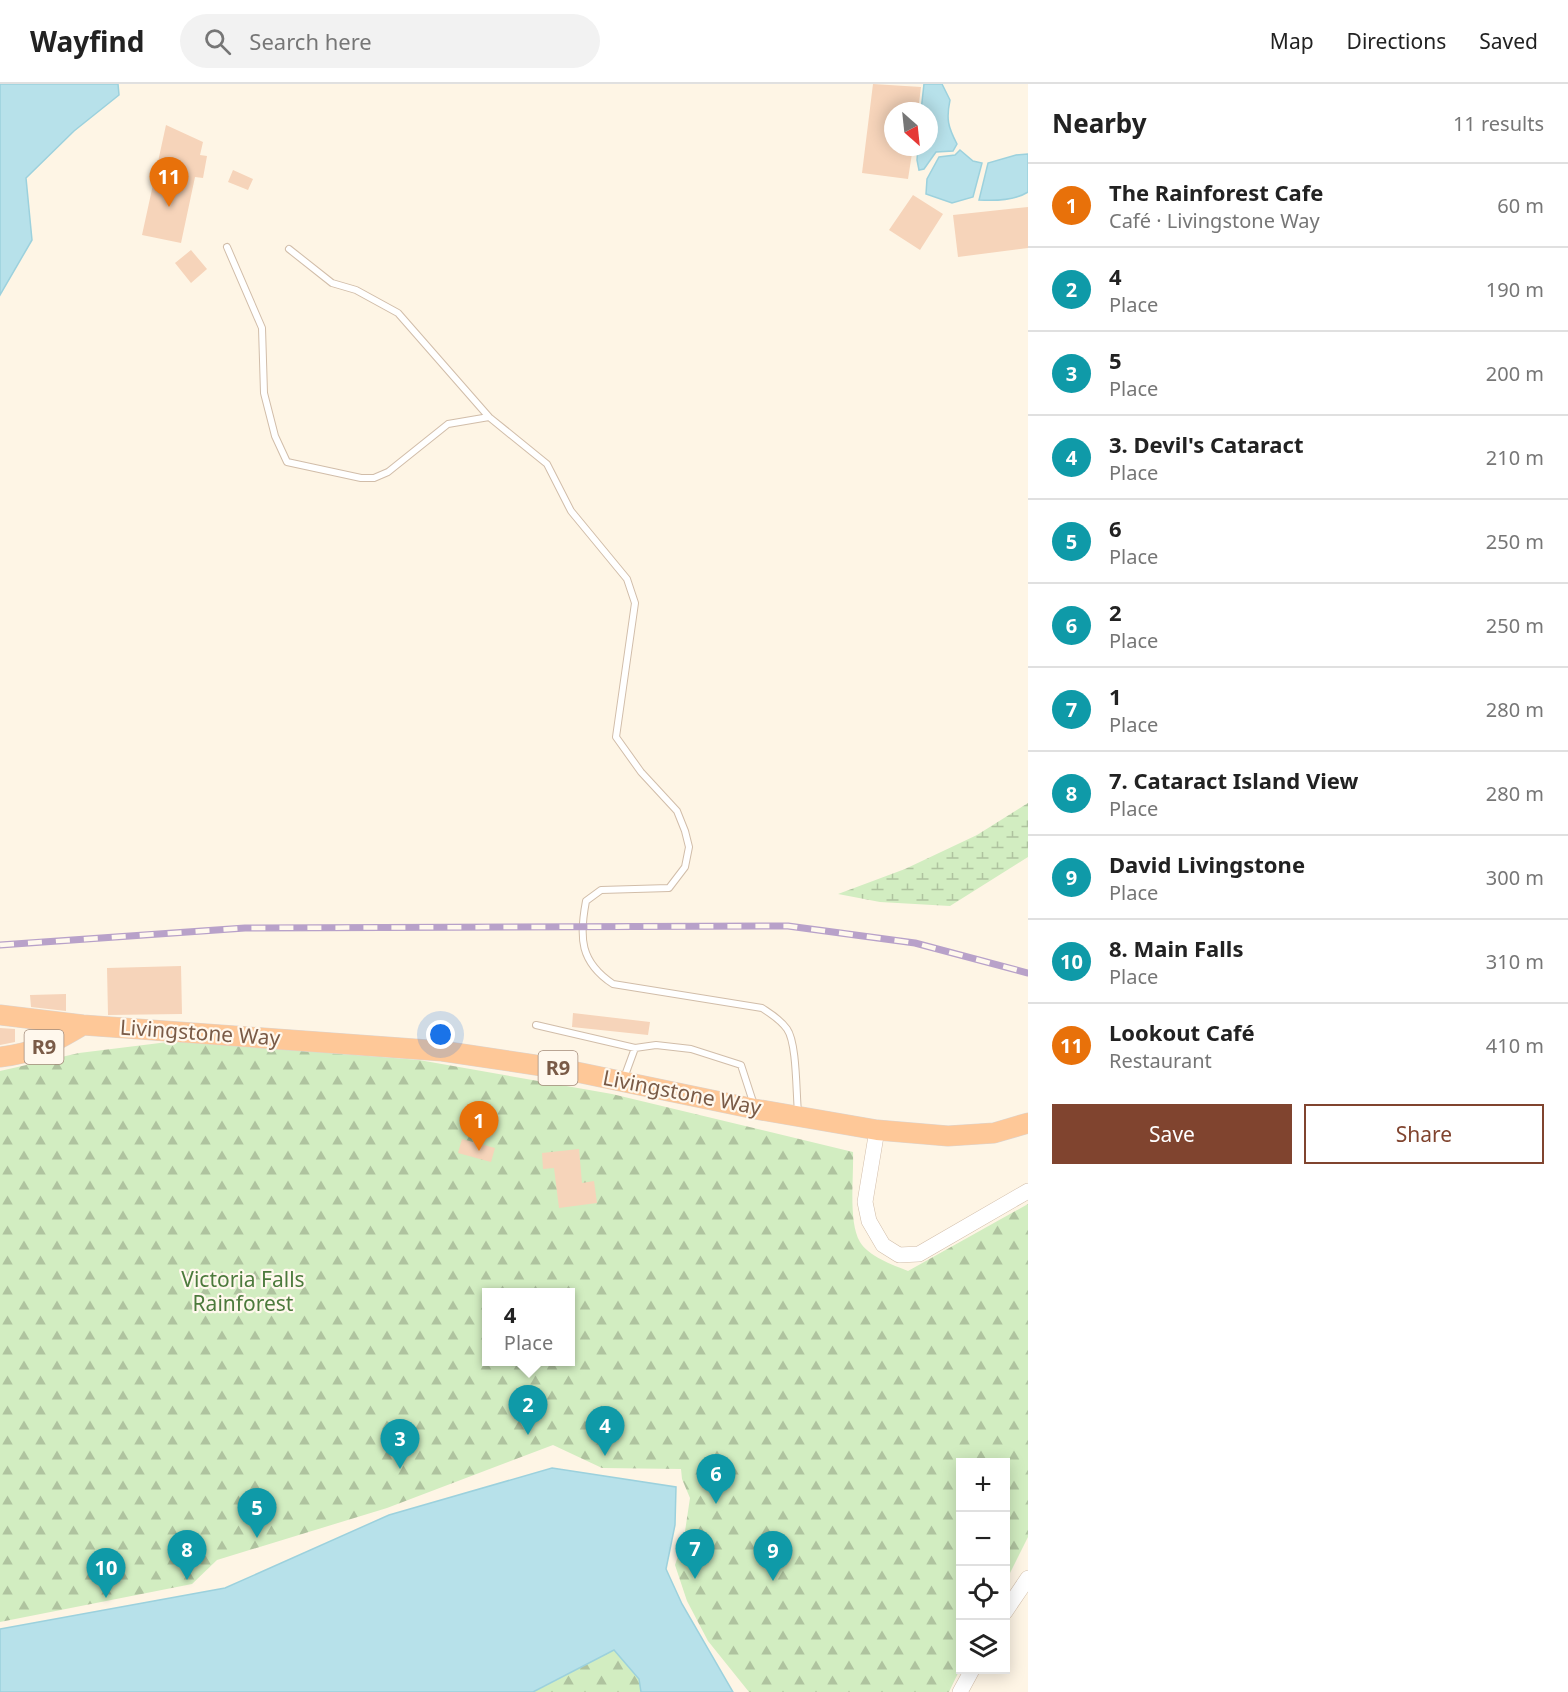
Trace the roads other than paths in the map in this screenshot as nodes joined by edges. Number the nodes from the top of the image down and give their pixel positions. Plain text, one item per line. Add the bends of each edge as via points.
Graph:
1 (227, 247) dead end
2 (289, 249) dead end
3 (489, 417) junction
4 (0, 1014) edge
5 (83, 1025) junction
6 (536, 1025) dead end
7 (635, 1048) junction
8 (0, 1057) edge
9 (623, 1082) junction
10 (755, 1109) junction
11 (798, 1116) junction
12 (1028, 1123) edge
13 (877, 1130) junction
14 (1028, 1191) edge
15 (1028, 1578) edge
16 (1010, 1605) edge
17 (970, 1674) edge
18 (960, 1692) edge

1 - 3 lane via 262,328 264,393 275,436 287,462 374,478 388,472 448,424
2 - 3 lane via 332,283 356,290 398,313
3 - 11 lane via 547,464 571,511 627,579 635,603 616,737 677,811 689,847 685,867 669,888 602,890 586,901 581,926 589,961 613,984 762,1008 777,1017 789,1031
4 - 5 highway, Livingstone Way / R9
5 - 8 highway, R9 via 50,1045
5 - 9 highway, Livingstone Way / R9 via 442,1051
6 - 7 lane
7 - 9 lane
7 - 10 lane via 656,1045 691,1049 741,1065
9 - 10 highway, Livingstone Way / R9
10 - 11 highway, Livingstone Way / R9
11 - 13 highway, Livingstone Way / R9
12 - 13 highway, Livingstone Way / R9 via 994,1133 948,1136
13 - 14 street via 865,1202 869,1221 883,1245 899,1255 919,1254
15 - 16 street
17 - 18 street

